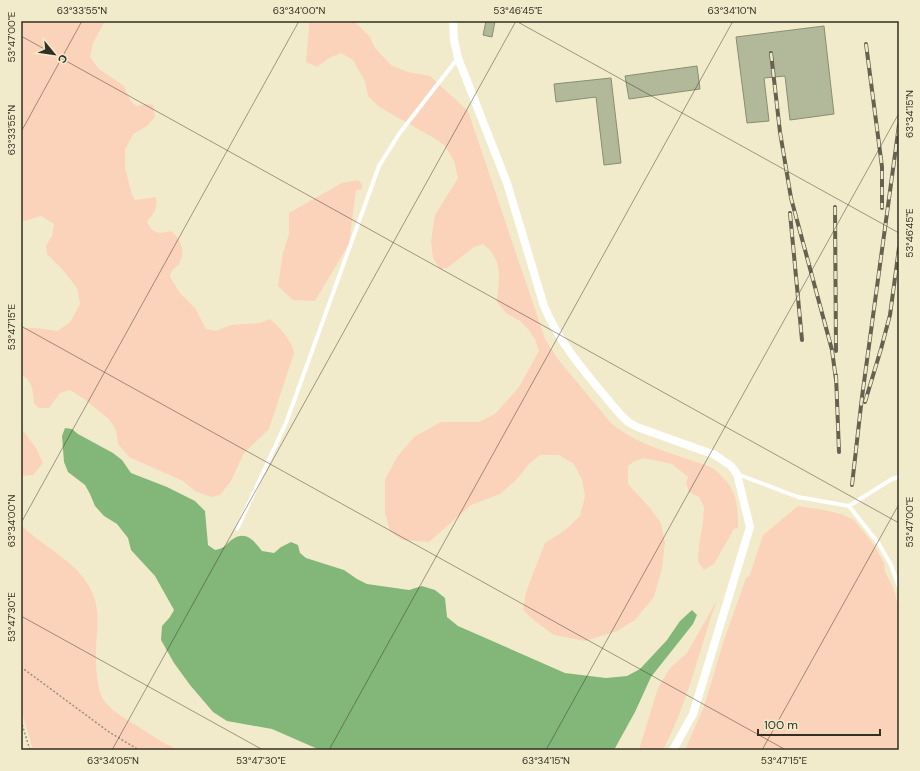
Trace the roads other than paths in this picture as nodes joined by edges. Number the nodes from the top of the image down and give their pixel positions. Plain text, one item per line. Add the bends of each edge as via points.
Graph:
1 (453, 21) edge
2 (458, 58) junction
3 (737, 474) junction
4 (899, 477) edge
5 (849, 506) junction
6 (237, 529) dead end
7 (899, 587) edge
8 (673, 750) edge

1 - 2 street
2 - 3 street via 507,183 544,306 564,346 628,422 715,455 732,466
2 - 6 lane via 399,134 379,166 286,423
3 - 5 lane via 798,496
3 - 8 street via 750,527 693,714
4 - 5 lane
5 - 7 lane via 879,544 891,565

